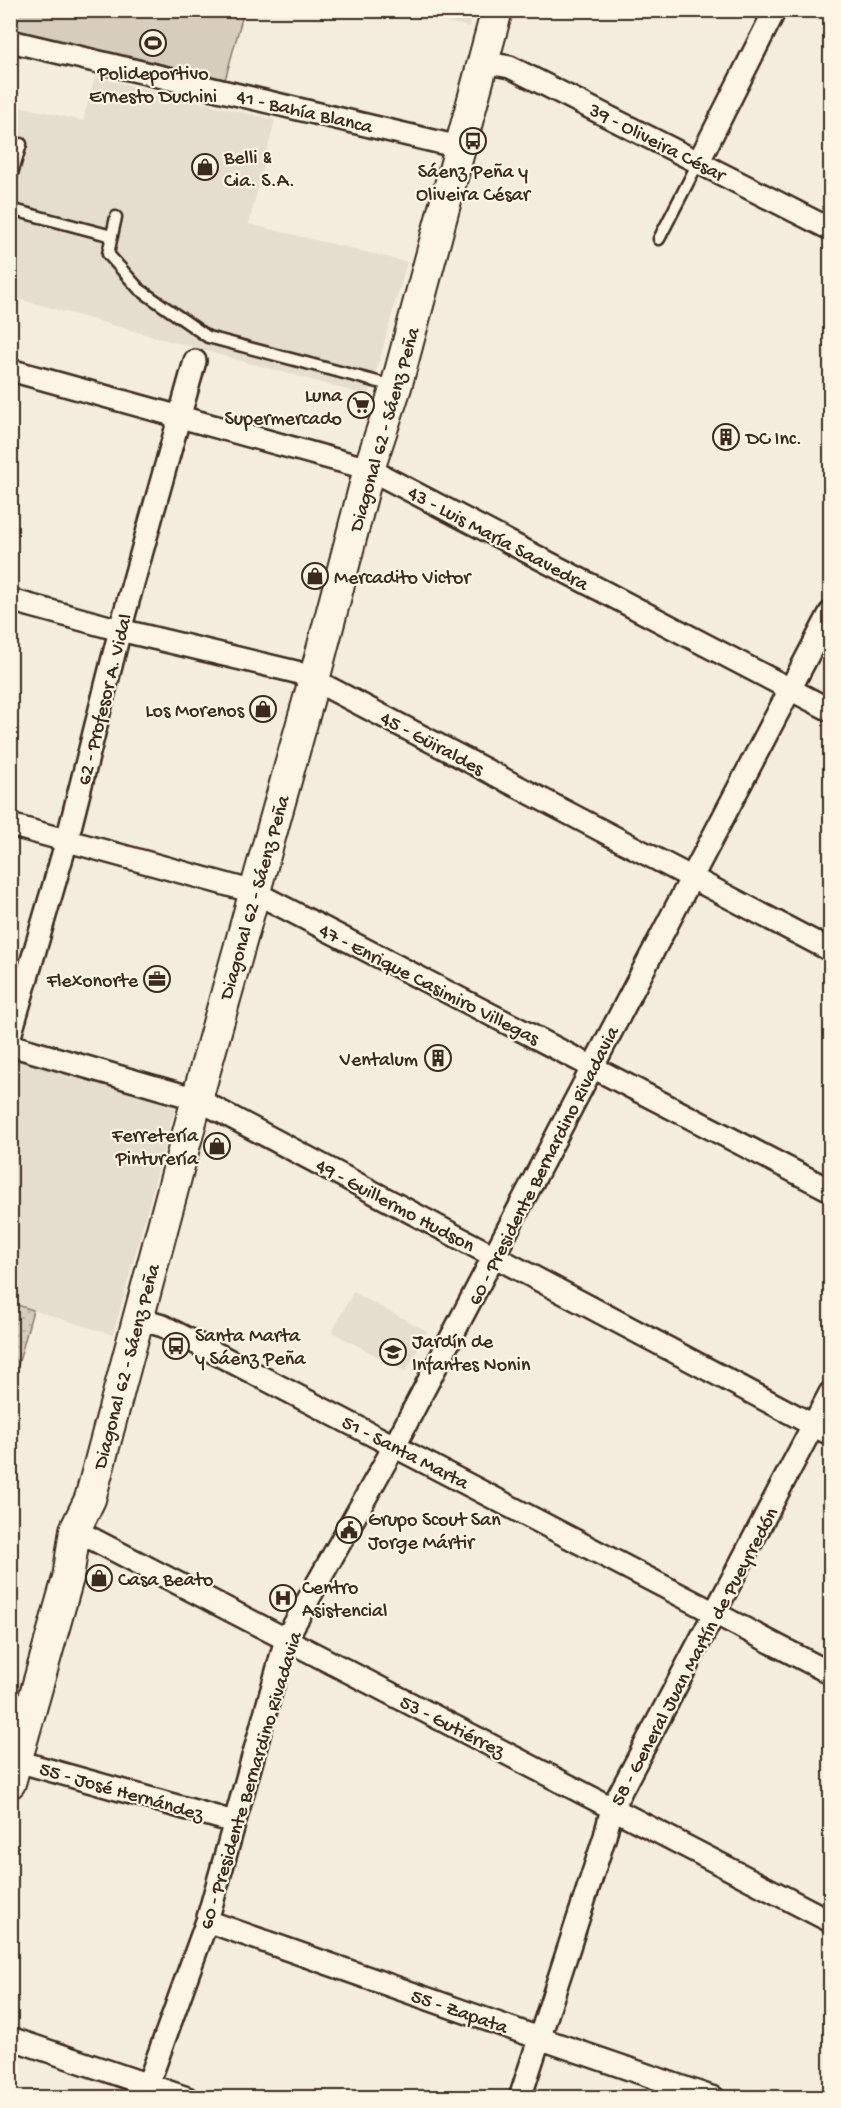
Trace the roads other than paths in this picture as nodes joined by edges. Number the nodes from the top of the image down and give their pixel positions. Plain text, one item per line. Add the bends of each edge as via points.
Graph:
1 (497, 10) edge
2 (775, 10) edge
3 (10, 41) edge
4 (483, 62) junction
5 (21, 144) dead end
6 (459, 147) junction
7 (699, 162) junction
8 (10, 180) edge
9 (10, 209) edge
10 (116, 217) dead end
11 (831, 229) edge
12 (112, 236) junction
13 (659, 239) dead end
14 (195, 361) dead end
15 (10, 370) edge
16 (396, 387) junction
17 (180, 416) junction
18 (369, 469) junction
19 (10, 600) edge
20 (831, 613) edge
21 (120, 630) junction
22 (314, 680) junction
23 (791, 690) junction
24 (831, 710) edge
25 (10, 825) edge
26 (67, 840) junction
27 (692, 877) junction
28 (254, 892) junction
29 (831, 950) edge
30 (10, 1036) edge
31 (10, 1045) edge
32 (592, 1067) junction
33 (197, 1099) junction
34 (831, 1190) edge
35 (495, 1256) junction
36 (138, 1318) junction
37 (831, 1393) edge
38 (822, 1430) edge
39 (395, 1445) junction
40 (75, 1530) junction
41 (715, 1613) junction
42 (286, 1639) junction
43 (831, 1673) edge
44 (13, 1768) edge
45 (612, 1808) junction
46 (234, 1822) junction
47 (207, 1921) junction
48 (831, 1922) edge
49 (10, 2038) edge
50 (539, 2038) junction
51 (146, 2091) edge
52 (187, 2097) edge
53 (520, 2097) edge
54 (714, 2097) edge

1 - 4 street, Diagonal 62 - Sáenz Peña
2 - 7 street
3 - 6 street, 41 - Bahía Blanca
4 - 6 street, Diagonal 62 - Sáenz Peña
4 - 7 street, 39 - Oliveira César via 510,67
5 - 8 lane
6 - 16 street, Diagonal 62 - Sáenz Peña
7 - 11 street, 39 - Oliveira César
7 - 13 lane
9 - 12 lane
10 - 12 lane
12 - 16 lane via 108,254 139,289 208,337
14 - 17 street, 62 - Profesor A. Vidal
15 - 17 street, 43 - Luis María Saavedra
16 - 18 street, Diagonal 62 - Sáenz Peña
17 - 18 street, 43 - Luis María Saavedra
17 - 21 street, 62 - Profesor A. Vidal
18 - 22 street, Diagonal 62 - Sáenz Peña
18 - 23 street, 43 - Luis María Saavedra
19 - 21 street, 45 - Güiraldes
20 - 23 street, 60 - Presidente Bernardino Rivadavia
21 - 22 street, 45 - Güiraldes via 296,672
21 - 26 street, 62 - Profesor A. Vidal
22 - 27 street, 45 - Güiraldes
22 - 28 street, Diagonal 62 - Sáenz Peña
23 - 24 street, 43 - Luis María Saavedra
23 - 27 street, 60 - Presidente Bernardino Rivadavia
25 - 26 street, 47 - Enrique Casimiro Villegas
26 - 28 street, 47 - Enrique Casimiro Villegas
26 - 30 street, 62 - Profesor A. Vidal
27 - 29 street, 45 - Güiraldes
27 - 32 street, 60 - Presidente Bernardino Rivadavia
28 - 32 street, 47 - Enrique Casimiro Villegas
28 - 33 street, Diagonal 62 - Sáenz Peña
31 - 33 street, 49 - Guillermo Hudson
32 - 34 street, 47 - Enrique Casimiro Villegas
32 - 35 street, 60 - Presidente Bernardino Rivadavia
33 - 35 street, 49 - Guillermo Hudson
33 - 36 street, Diagonal 62 - Sáenz Peña
35 - 38 street, 49 - Guillermo Hudson
35 - 39 street, 60 - Presidente Bernardino Rivadavia
36 - 39 street, 51 - Santa Marta via 163,1326
36 - 40 street, Diagonal 62 - Sáenz Peña via 90,1499
37 - 38 street, 58 - General Juan Martín de Pueyrredón
38 - 41 street, 58 - General Juan Martín de Pueyrredón
39 - 41 street, 51 - Santa Marta
39 - 42 street, 60 - Presidente Bernardino Rivadavia
40 - 42 street, 53 - Gutiérrez
40 - 44 street, Diagonal 62 - Sáenz Peña via 68,1578
41 - 43 street, 51 - Santa Marta
41 - 45 street, 58 - General Juan Martín de Pueyrredón
42 - 45 street, 53 - Gutiérrez
42 - 46 street, 60 - Presidente Bernardino Rivadavia
44 - 46 street, 55 - José Hernández
45 - 48 street, 53 - Gutiérrez
45 - 50 street, 58 - General Juan Martín de Pueyrredón
46 - 47 street, 60 - Presidente Bernardino Rivadavia
47 - 50 street, 55 - Zapata
47 - 51 street, 60 - Presidente Bernardino Rivadavia
49 - 51 street
50 - 53 street, 58 - General Juan Martín de Pueyrredón
50 - 54 street, 55 - Zapata
51 - 52 street

